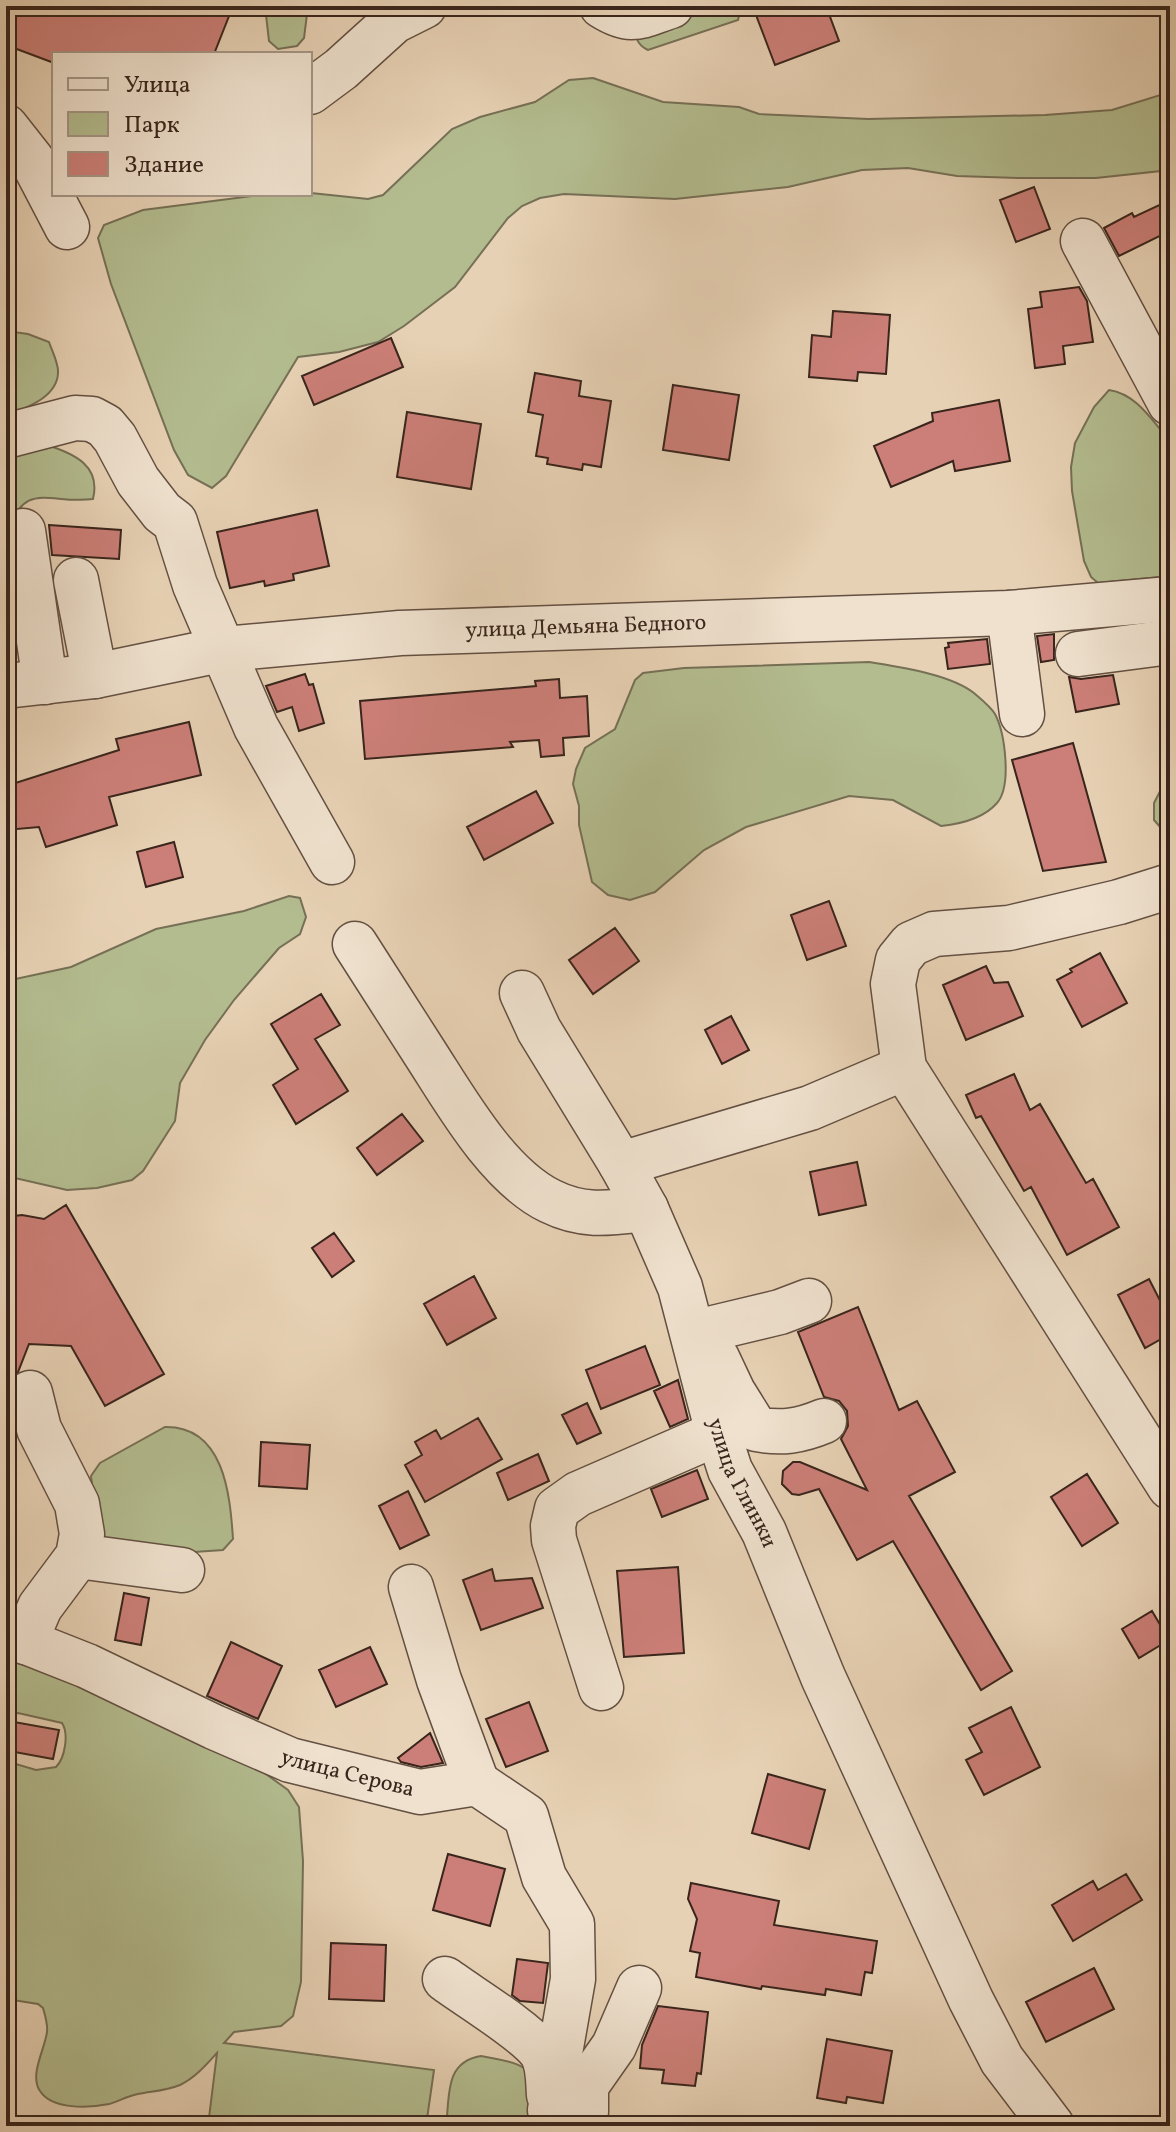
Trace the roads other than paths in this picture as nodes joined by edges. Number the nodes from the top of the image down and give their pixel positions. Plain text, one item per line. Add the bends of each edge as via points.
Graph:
1 (424, 6) edge
2 (602, 6) edge
3 (671, 6) edge
4 (312, 91) edge
5 (31, 144) edge
6 (52, 192) edge
7 (54, 196) edge
8 (67, 227) dead end
9 (1083, 241) dead end
10 (1170, 403) edge
11 (6, 436) edge
12 (23, 531) dead end
13 (76, 580) dead end
14 (1170, 599) edge
15 (1009, 613) junction
16 (1170, 642) edge
17 (225, 649) junction
18 (1078, 654) dead end
19 (95, 676) junction
20 (26, 684) edge
21 (1022, 714) dead end
22 (332, 862) dead end
23 (1170, 886) edge
24 (355, 944) dead end
25 (522, 993) dead end
26 (904, 1068) junction
27 (621, 1164) junction
28 (646, 1209) junction
29 (809, 1301) dead end
30 (699, 1331) junction
31 (30, 1393) dead end
32 (824, 1421) dead end
33 (718, 1433) junction
34 (1170, 1487) edge
35 (78, 1556) junction
36 (182, 1570) dead end
37 (411, 1587) dead end
38 (16, 1638) edge
39 (601, 1688) dead end
40 (477, 1783) junction
41 (445, 1979) dead end
42 (639, 1988) dead end
43 (560, 2121) edge
44 (1052, 2126) edge

1 - 4 street via 394,21
2 - 3 street via 630,18
5 - 6 street
7 - 8 street
9 - 10 street
11 - 17 street via 75,418 105,426 138,481 175,522 195,585
12 - 20 street
13 - 19 street
14 - 15 street, улица Демьяна Бедного
15 - 17 street, улица Демьяна Бедного via 400,633
15 - 21 street
16 - 18 street
17 - 19 street, улица Демьяна Бедного
17 - 22 street via 256,727
19 - 20 street, улица Демьяна Бедного
23 - 26 street via 1009,928 934,934 911,944 898,960 893,984
24 - 28 street via 476,1133 515,1174 548,1201 571,1209 597,1215
25 - 27 street, улица Глинки
26 - 27 street via 810,1108
26 - 34 street
27 - 28 street, улица Глинки
28 - 30 street, улица Глинки
29 - 30 street
30 - 32 street via 756,1429 789,1432
30 - 33 street, улица Глинки
31 - 35 street via 39,1429 77,1504 82,1534
33 - 39 street via 578,1494 557,1509 554,1540
33 - 44 street, улица Глинки via 730,1470 764,1532 823,1677 971,2000 1002,2060
35 - 36 street
35 - 38 street
37 - 40 street
38 - 40 street, улица Серова via 290,1760 420,1792
40 - 43 street via 526,1816 544,1877 572,1924 573,1979
41 - 43 street via 541,2052
42 - 43 street via 614,2046 586,2086 586,2112 579,2119

